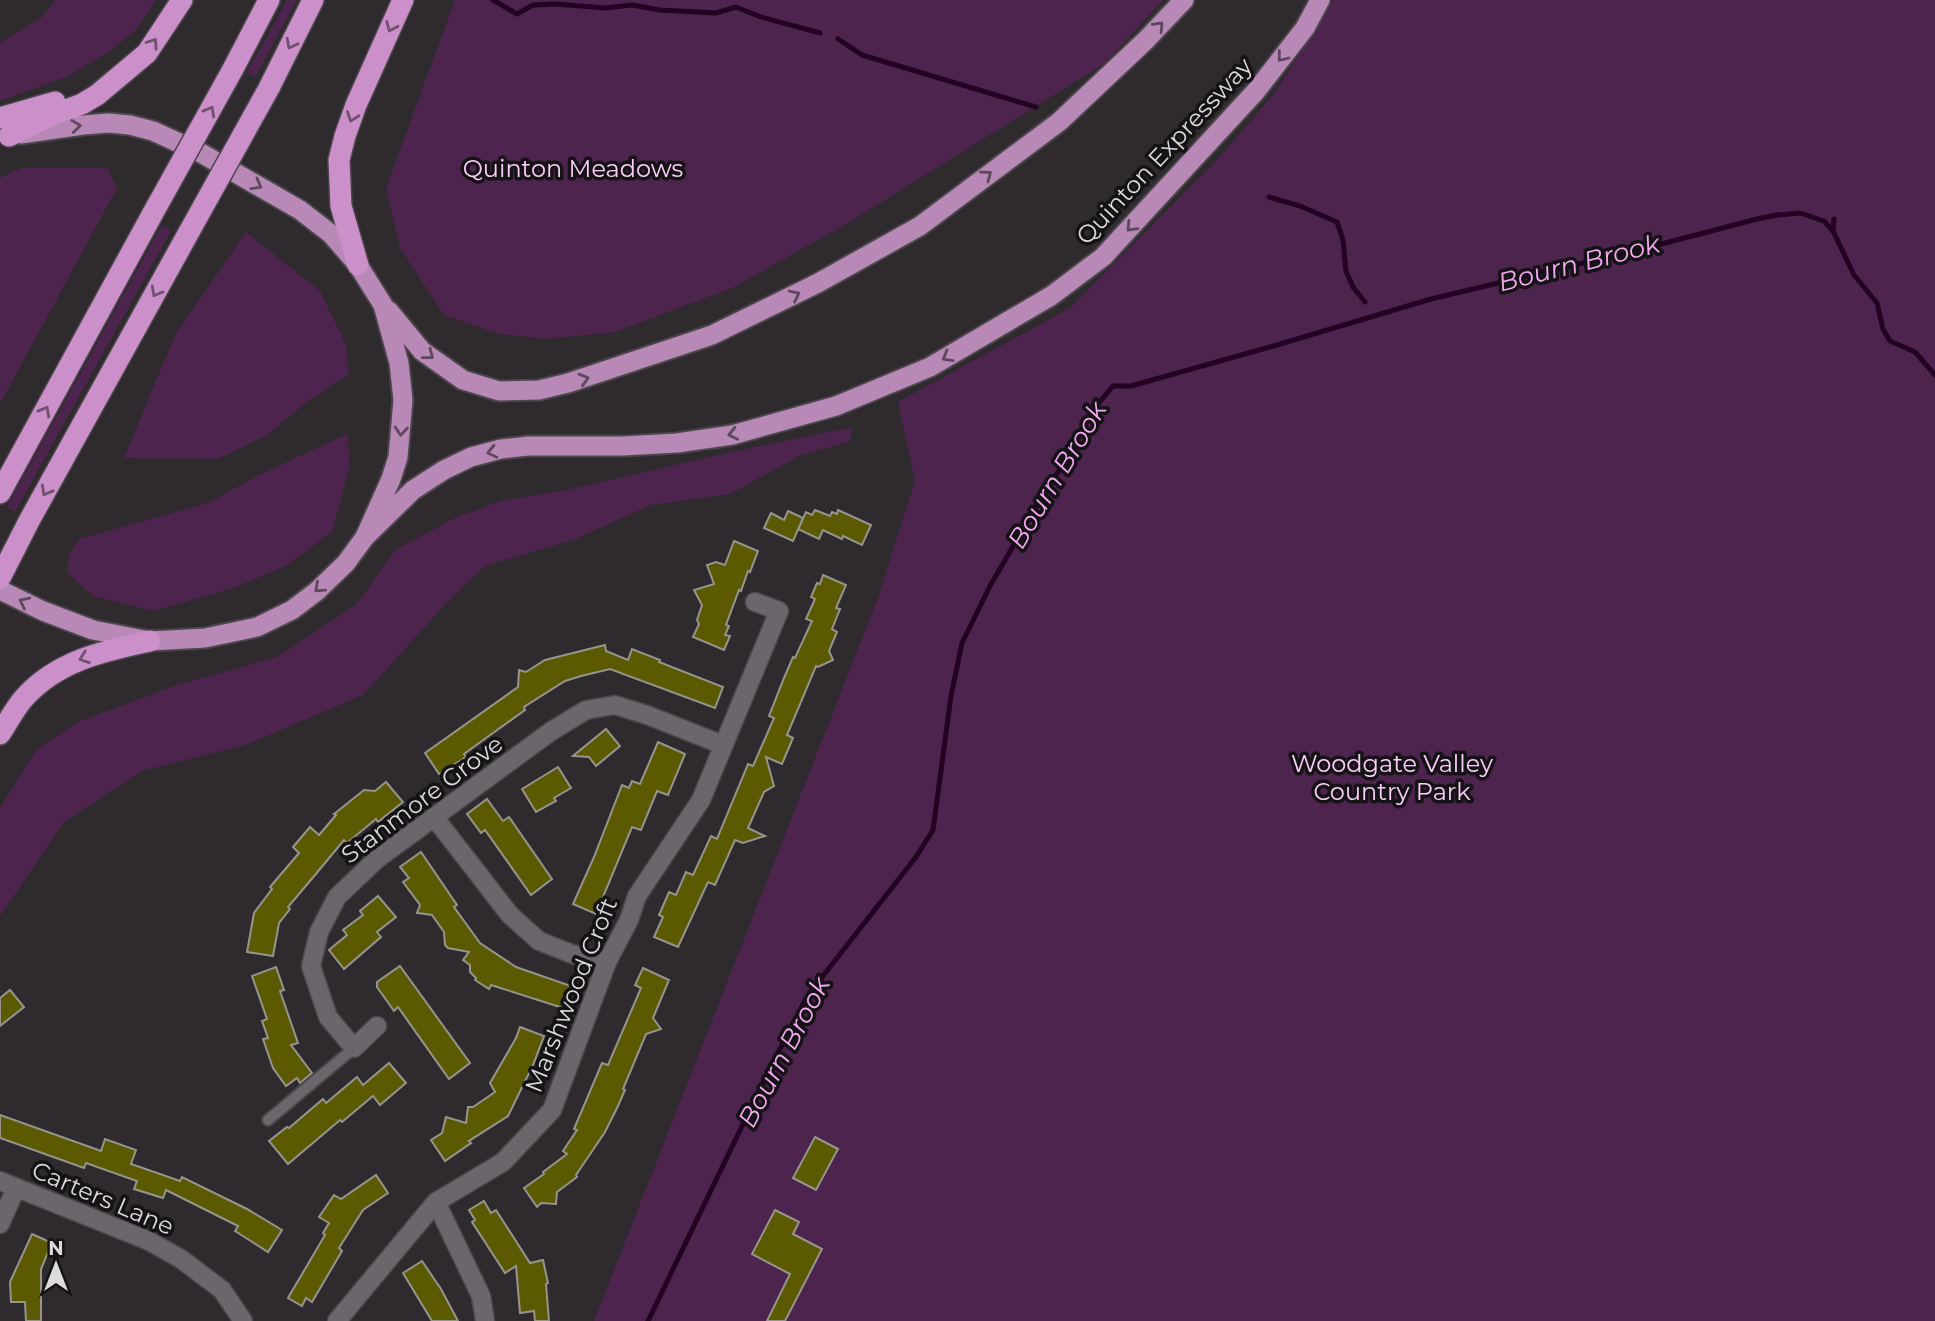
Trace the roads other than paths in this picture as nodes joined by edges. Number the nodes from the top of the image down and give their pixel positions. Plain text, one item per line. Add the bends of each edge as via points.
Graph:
1 (182, 0) edge
2 (269, 0) edge
3 (313, 0) edge
4 (403, 0) edge
5 (1184, 0) edge
6 (1320, 0) edge
7 (3, 131) edge
8 (358, 265) junction
9 (383, 305) junction
10 (0, 492) edge
11 (365, 537) junction
12 (0, 578) edge
13 (0, 590) edge
14 (755, 602) dead end
15 (150, 641) junction
16 (0, 734) edge
17 (723, 745) junction
18 (434, 817) junction
19 (607, 962) junction
20 (377, 1026) dead end
21 (354, 1048) junction
22 (268, 1120) dead end
23 (8, 1184) edge
24 (436, 1202) junction
25 (0, 1224) edge
26 (243, 1321) edge
27 (337, 1321) edge
28 (485, 1321) edge

7 -> 1 highway via 116,78 147,53
10 -> 2 highway, bridge
3 -> 12 highway, bridge
4 -> 8 highway via 356,105 339,160 341,206
9 -> 5 highway via 422,351 463,380 499,391 539,390 568,383 712,335 920,226 1059,121
6 -> 11 highway, Quinton Expressway via 1305,28 1256,91 1103,257 1051,296 930,367 836,406 732,435 623,446 528,446 471,457 414,490
7 -> 8 highway via 109,123 153,131 300,210 331,234
8 - 9 highway
9 -> 11 highway via 399,363 401,433 391,479
11 -> 15 highway via 317,590 292,610 257,627 205,638
15 -> 13 highway via 93,630
14 - 17 street, Marshwood Croft via 779,611
15 -> 16 highway via 100,652 45,678 23,699
17 - 18 street, Stanmore Grove via 615,705 586,710
17 - 19 street, Marshwood Croft via 701,800 637,896
18 - 19 street via 510,915 539,941
18 - 21 street, Stanmore Grove via 377,859 337,897 319,932 312,966 328,1017
19 - 24 street, Marshwood Croft via 552,1110 503,1162
20 - 21 street
21 - 22 lane
23 - 25 street
23 - 26 street, Carters Lane via 149,1241 181,1259 222,1290
24 - 27 street, Marshwood Croft
24 - 28 street via 481,1296

